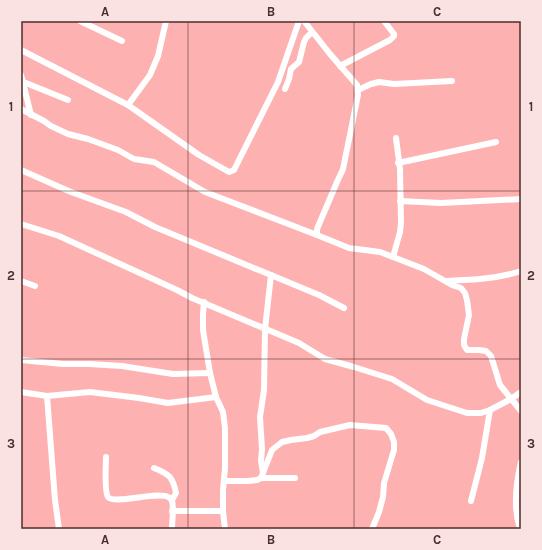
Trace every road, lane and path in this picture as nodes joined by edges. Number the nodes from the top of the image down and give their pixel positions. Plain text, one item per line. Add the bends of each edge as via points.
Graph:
1 (80, 21) edge
2 (166, 21) edge
3 (299, 21) edge
4 (304, 21) edge
5 (384, 21) edge
6 (312, 32) junction
7 (122, 41) dead end
8 (21, 50) edge
9 (340, 66) junction
10 (21, 79) edge
11 (452, 81) dead end
12 (285, 89) dead end
13 (358, 90) junction
14 (68, 100) dead end
15 (128, 105) junction
16 (21, 110) edge
17 (31, 115) junction
18 (396, 138) dead end
19 (496, 142) dead end
20 (398, 163) junction
21 (21, 170) edge
22 (521, 199) edge
23 (400, 201) junction
24 (21, 224) edge
25 (318, 235) junction
26 (393, 257) junction
27 (521, 271) edge
28 (271, 275) junction
29 (21, 281) edge
30 (444, 281) junction
31 (35, 286) dead end
32 (204, 302) junction
33 (344, 308) dead end
34 (265, 329) junction
35 (21, 360) edge
36 (210, 373) junction
37 (21, 392) edge
38 (521, 392) edge
39 (47, 396) junction
40 (216, 397) junction
41 (511, 399) junction
42 (490, 410) junction
43 (521, 412) edge
44 (106, 457) dead end
45 (521, 462) edge
46 (154, 468) dead end
47 (262, 475) junction
48 (294, 478) dead end
49 (224, 481) junction
50 (172, 500) junction
51 (471, 501) dead end
52 (172, 511) junction
53 (223, 511) junction
54 (59, 529) edge
55 (172, 529) edge
56 (225, 529) edge
57 (372, 529) edge
58 (520, 529) edge

1 - 7 street
2 - 15 street via 158,56 150,75
3 - 15 street via 278,82 234,170 229,172 200,155
4 - 6 street
5 - 9 street via 394,36
6 - 9 street
6 - 12 street via 304,42 299,62 291,69
8 - 15 street
9 - 13 street via 357,85
10 - 14 street
10 - 17 street
11 - 13 street via 394,84 380,82
13 - 25 street via 343,170 317,229
16 - 17 street
17 - 25 street via 68,134 88,138 134,158 154,162 205,192
18 - 20 street
19 - 20 street
20 - 23 street
21 - 28 street
22 - 23 street via 441,203
23 - 26 street via 400,232
24 - 32 street via 59,236
25 - 26 street via 349,248 380,252
26 - 30 street via 424,269
27 - 30 street via 489,278
28 - 33 street
28 - 34 street
29 - 31 street
30 - 41 street via 461,288 465,293 469,315 464,345 467,350 486,351 491,356 500,385
32 - 34 street
32 - 36 street via 203,330
34 - 42 street via 298,343 325,359 392,379 427,400 467,413
34 - 47 street via 264,390 260,417
35 - 36 street via 122,366 173,374
36 - 40 street
37 - 39 street
38 - 41 street
39 - 40 street via 90,392 168,403
39 - 54 street
40 - 49 street via 223,412 225,428
41 - 42 street
41 - 43 street
42 - 51 street
44 - 50 street via 106,490 111,499 160,495 168,496
45 - 58 street via 516,504
46 - 50 street via 173,480 176,492
47 - 48 street
47 - 49 street via 257,480
47 - 57 street via 272,450 282,442 307,438 350,425 386,428 394,442 394,450 379,512
49 - 53 street
50 - 52 street
52 - 53 street
52 - 55 street
53 - 56 street

